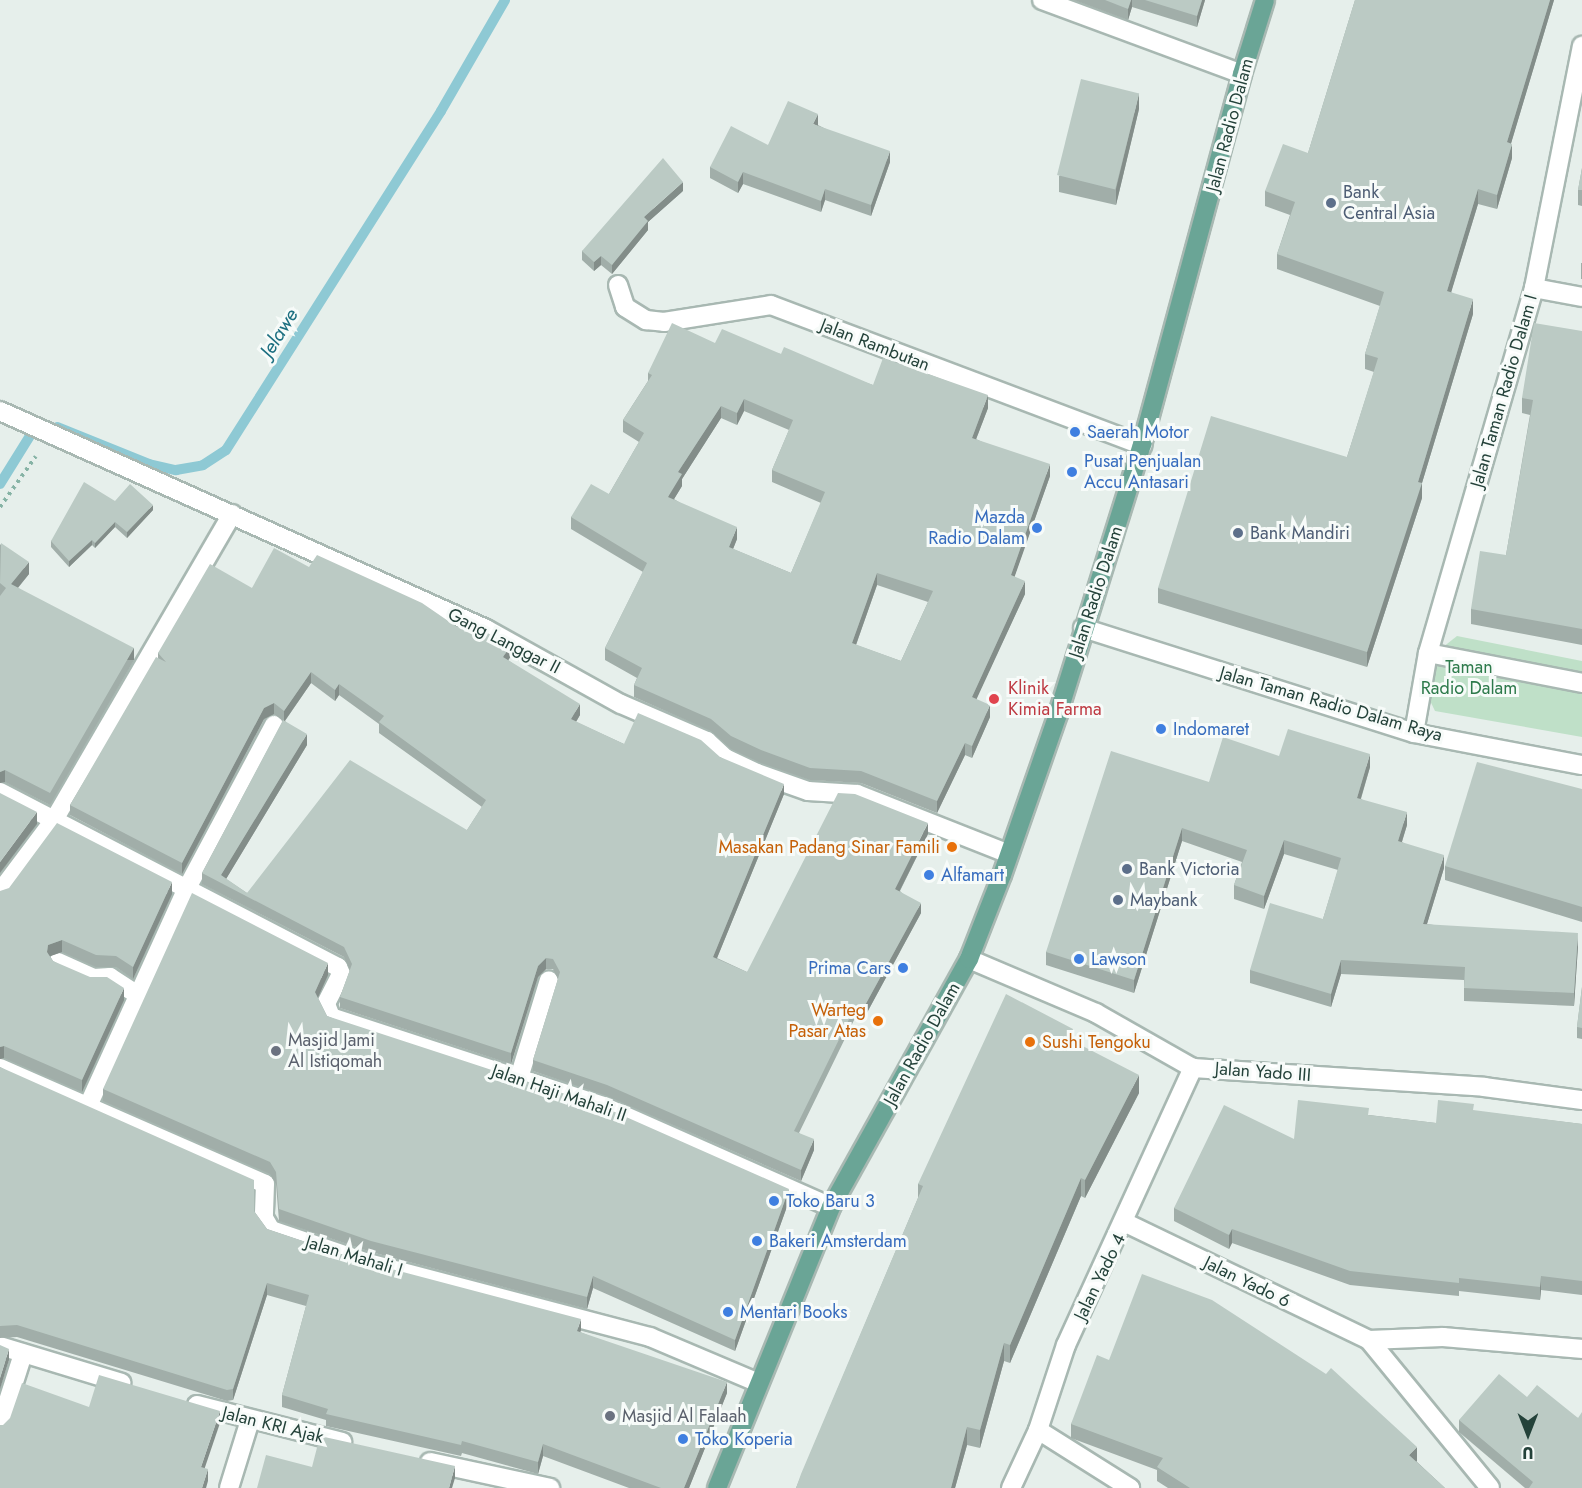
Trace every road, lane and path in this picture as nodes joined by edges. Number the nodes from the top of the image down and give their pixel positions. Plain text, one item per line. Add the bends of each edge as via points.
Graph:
1 (1042, 0) edge
2 (1266, 0) edge
3 (1582, 46) edge
4 (1242, 74) junction
5 (1576, 97) edge
6 (618, 285) dead end
7 (1534, 288) junction
8 (1582, 297) edge
9 (0, 411) edge
10 (38, 429) junction
11 (1142, 446) junction
12 (0, 507) edge
13 (232, 514) junction
14 (1083, 628) junction
15 (1428, 653) junction
16 (1582, 683) edge
17 (274, 725) dead end
18 (1414, 733) junction
19 (1582, 765) edge
20 (0, 792) edge
21 (54, 820) junction
22 (1009, 854) junction
23 (187, 888) junction
24 (0, 892) edge
25 (969, 959) junction
26 (58, 962) edge
27 (549, 980) dead end
28 (139, 996) junction
29 (0, 1068) edge
30 (1193, 1068) junction
31 (519, 1078) junction
32 (1582, 1100) edge
33 (88, 1106) junction
34 (831, 1208) junction
35 (1126, 1223) junction
36 (1369, 1340) junction
37 (0, 1346) edge
38 (1582, 1349) edge
39 (23, 1354) junction
40 (759, 1383) junction
41 (140, 1388) edge
42 (184, 1401) edge
43 (250, 1420) junction
44 (0, 1426) edge
45 (1038, 1430) junction
46 (358, 1446) edge
47 (413, 1458) edge
48 (229, 1488) edge
49 (550, 1488) edge
50 (717, 1488) edge
51 (1011, 1488) edge
52 (1130, 1488) edge
53 (1490, 1488) edge

1 - 4 street
2 - 4 main road, Jalan Radio Dalam
3 - 5 street, Jalan Taman Radio Dalam I
4 - 11 main road, Jalan Radio Dalam
5 - 7 street, Jalan Taman Radio Dalam I
6 - 11 street, Jalan Rambutan via 625,306 646,320 664,322 771,305
7 - 8 street
7 - 15 street, Jalan Taman Radio Dalam I
9 - 10 street, Gang Langgar II
10 - 12 path
10 - 13 street, Gang Langgar II
11 - 14 main road, Jalan Radio Dalam
13 - 21 street
13 - 22 street, Gang Langgar II via 486,629 621,704 707,741 725,758 757,773 808,791 857,794
14 - 18 street, Jalan Taman Radio Dalam Raya
14 - 22 main road, Jalan Radio Dalam
15 - 16 street
15 - 18 street, Jalan Taman Radio Dalam I
17 - 23 street
18 - 19 street, Jalan Taman Radio Dalam Raya
20 - 21 street
21 - 23 street
21 - 24 street
22 - 25 main road, Jalan Radio Dalam
23 - 28 street
23 - 31 street, Jalan Haji Mahali II via 339,968 341,974 326,1004 331,1017
25 - 30 street, Jalan Yado III via 1096,1013
25 - 34 main road, Jalan Radio Dalam
26 - 28 street via 94,978 110,977
27 - 31 street
28 - 33 street
29 - 33 street, Jalan Mahali I
30 - 32 street, Jalan Yado III via 1484,1088
30 - 35 street, Jalan Yado 4
31 - 34 street, Jalan Haji Mahali II via 603,1106
33 - 40 street, Jalan Mahali I via 265,1184 264,1218 271,1230 368,1263 650,1337
34 - 40 main road, Jalan Radio Dalam
35 - 36 street, Jalan Yado 6
35 - 45 street, Jalan Yado 4 via 1066,1345
36 - 38 street, Jalan Yado 6 via 1443,1337
36 - 53 street, Jalan Yado 6
37 - 39 street
39 - 41 street
39 - 44 street
40 - 50 main road, Jalan Radio Dalam
42 - 43 street, Jalan KRI Ajak
43 - 46 street, Jalan KRI Ajak
43 - 48 street
45 - 51 street, Jalan Yado 4
45 - 52 street
47 - 49 street

